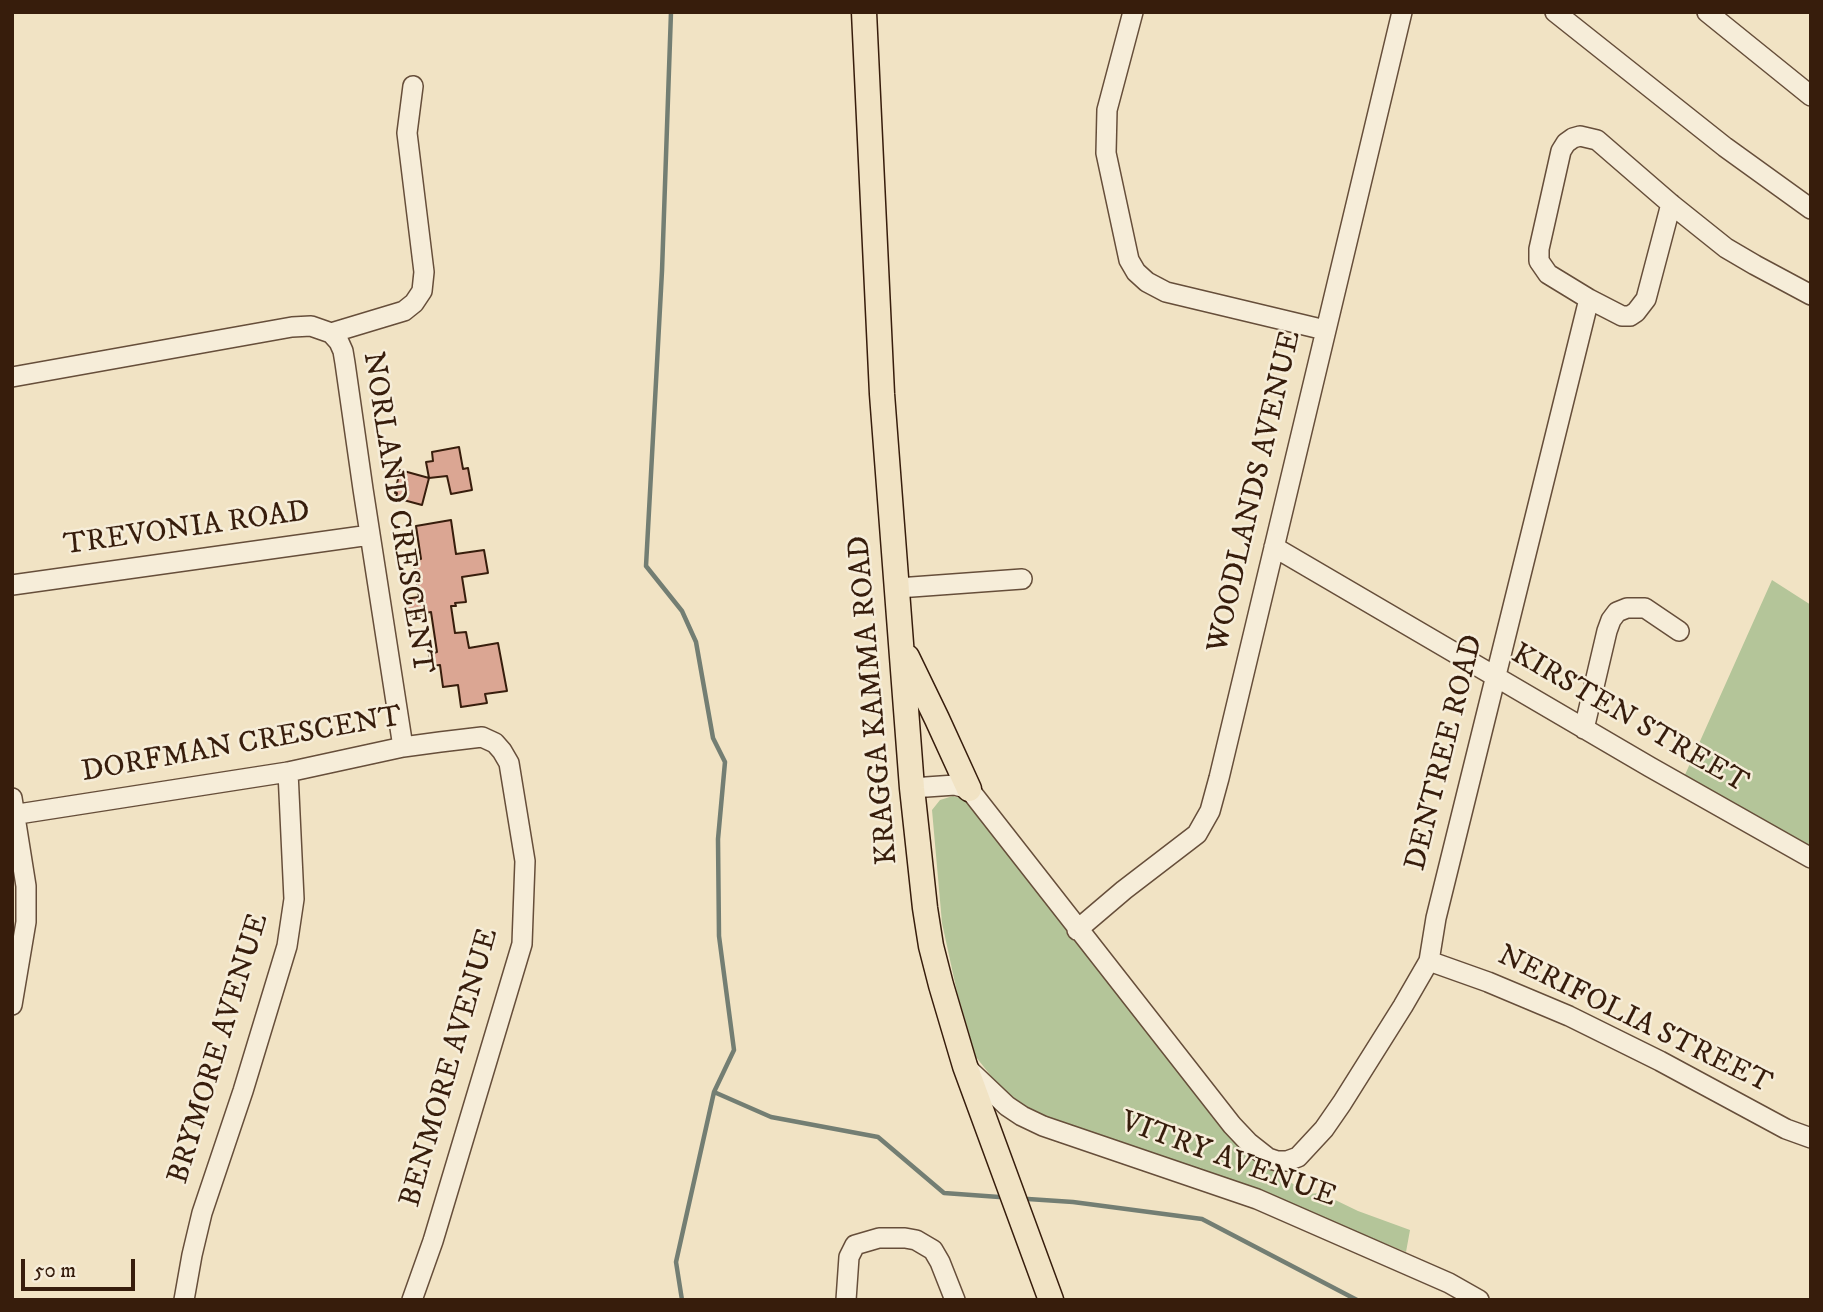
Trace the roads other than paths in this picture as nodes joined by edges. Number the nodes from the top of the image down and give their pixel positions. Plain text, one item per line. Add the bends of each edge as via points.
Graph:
1 (851, 12) edge
2 (864, 12) edge
3 (1133, 12) edge
4 (1402, 12) edge
5 (1555, 12) edge
6 (1707, 12) edge
7 (867, 75) junction
8 (414, 86) dead end
9 (1811, 96) edge
10 (1671, 204) junction
11 (1811, 209) edge
12 (1811, 295) edge
13 (1589, 299) junction
14 (1325, 330) junction
15 (331, 333) junction
16 (12, 377) edge
17 (370, 535) junction
18 (1275, 547) junction
19 (1022, 579) dead end
20 (12, 585) edge
21 (898, 588) junction
22 (1679, 631) dead end
23 (901, 647) junction
24 (1495, 677) junction
25 (1584, 729) junction
26 (482, 737) joint
27 (403, 747) junction
28 (288, 772) junction
29 (912, 788) junction
30 (969, 789) junction
31 (13, 809) edge
32 (1811, 858) edge
33 (1077, 929) junction
34 (1429, 961) junction
35 (12, 1005) edge
36 (965, 1066) junction
37 (1811, 1138) edge
38 (1268, 1158) joint
39 (184, 1300) edge
40 (412, 1300) edge
41 (846, 1300) edge
42 (955, 1300) edge
43 (1051, 1300) edge
44 (1479, 1300) edge

1 - 7 main road, KRAGGA KAMMA ROAD
2 - 7 main road, KRAGGA KAMMA ROAD
3 - 14 street via 1107,110 1106,153 1129,260 1136,272 1166,292
4 - 14 street, WOODLANDS AVENUE
5 - 11 street via 1725,148
6 - 9 street
7 - 21 main road, KRAGGA KAMMA ROAD via 882,394
8 - 15 street, NORLAND CRESCENT via 407,133 424,272 422,291 404,311
10 - 12 street via 1738,256
10 - 13 street via 1641,307 1622,316
10 - 13 street via 1597,140 1580,136 1566,143 1539,261 1548,274
13 - 24 street, DENTREE ROAD
14 - 18 street, WOODLANDS AVENUE
15 - 16 street, NORLAND CRESCENT via 311,326 292,327
15 - 17 street, NORLAND CRESCENT via 343,351
17 - 20 street, TREVONIA ROAD
17 - 27 street, NORLAND CRESCENT
18 - 24 street, KIRSTEN STREET
18 - 33 street, WOODLANDS AVENUE via 1204,824
19 - 21 street
21 - 23 main road, KRAGGA KAMMA ROAD
22 - 25 street via 1645,608 1617,612 1607,631
23 - 29 main road, KRAGGA KAMMA ROAD
23 - 30 main road
24 - 25 street, KIRSTEN STREET
24 - 34 street, DENTREE ROAD
25 - 32 street, KIRSTEN STREET
26 - 27 street, DORFMAN CRESCENT
26 - 40 street, BENMORE AVENUE via 495,743 509,763 525,861 522,944
27 - 28 street, DORFMAN CRESCENT
28 - 31 street, DORFMAN CRESCENT
28 - 39 street, BRYMORE AVENUE via 294,899 287,946 202,1213
29 - 30 street via 955,785
29 - 36 main road, KRAGGA KAMMA ROAD via 931,946
30 - 33 street, VITRY AVENUE
31 - 35 street via 26,886 26,922
33 - 38 street, VITRY AVENUE via 1232,1125
34 - 37 street, NERIFOLIA STREET via 1569,1016
34 - 38 street, DENTREE ROAD via 1324,1129 1298,1157 1287,1161
36 - 43 main road, KRAGGA KAMMA ROAD
36 - 44 street, VITRY AVENUE via 1007,1106 1033,1121 1257,1199
41 - 42 street via 849,1257 855,1245 878,1238 916,1240 933,1251

